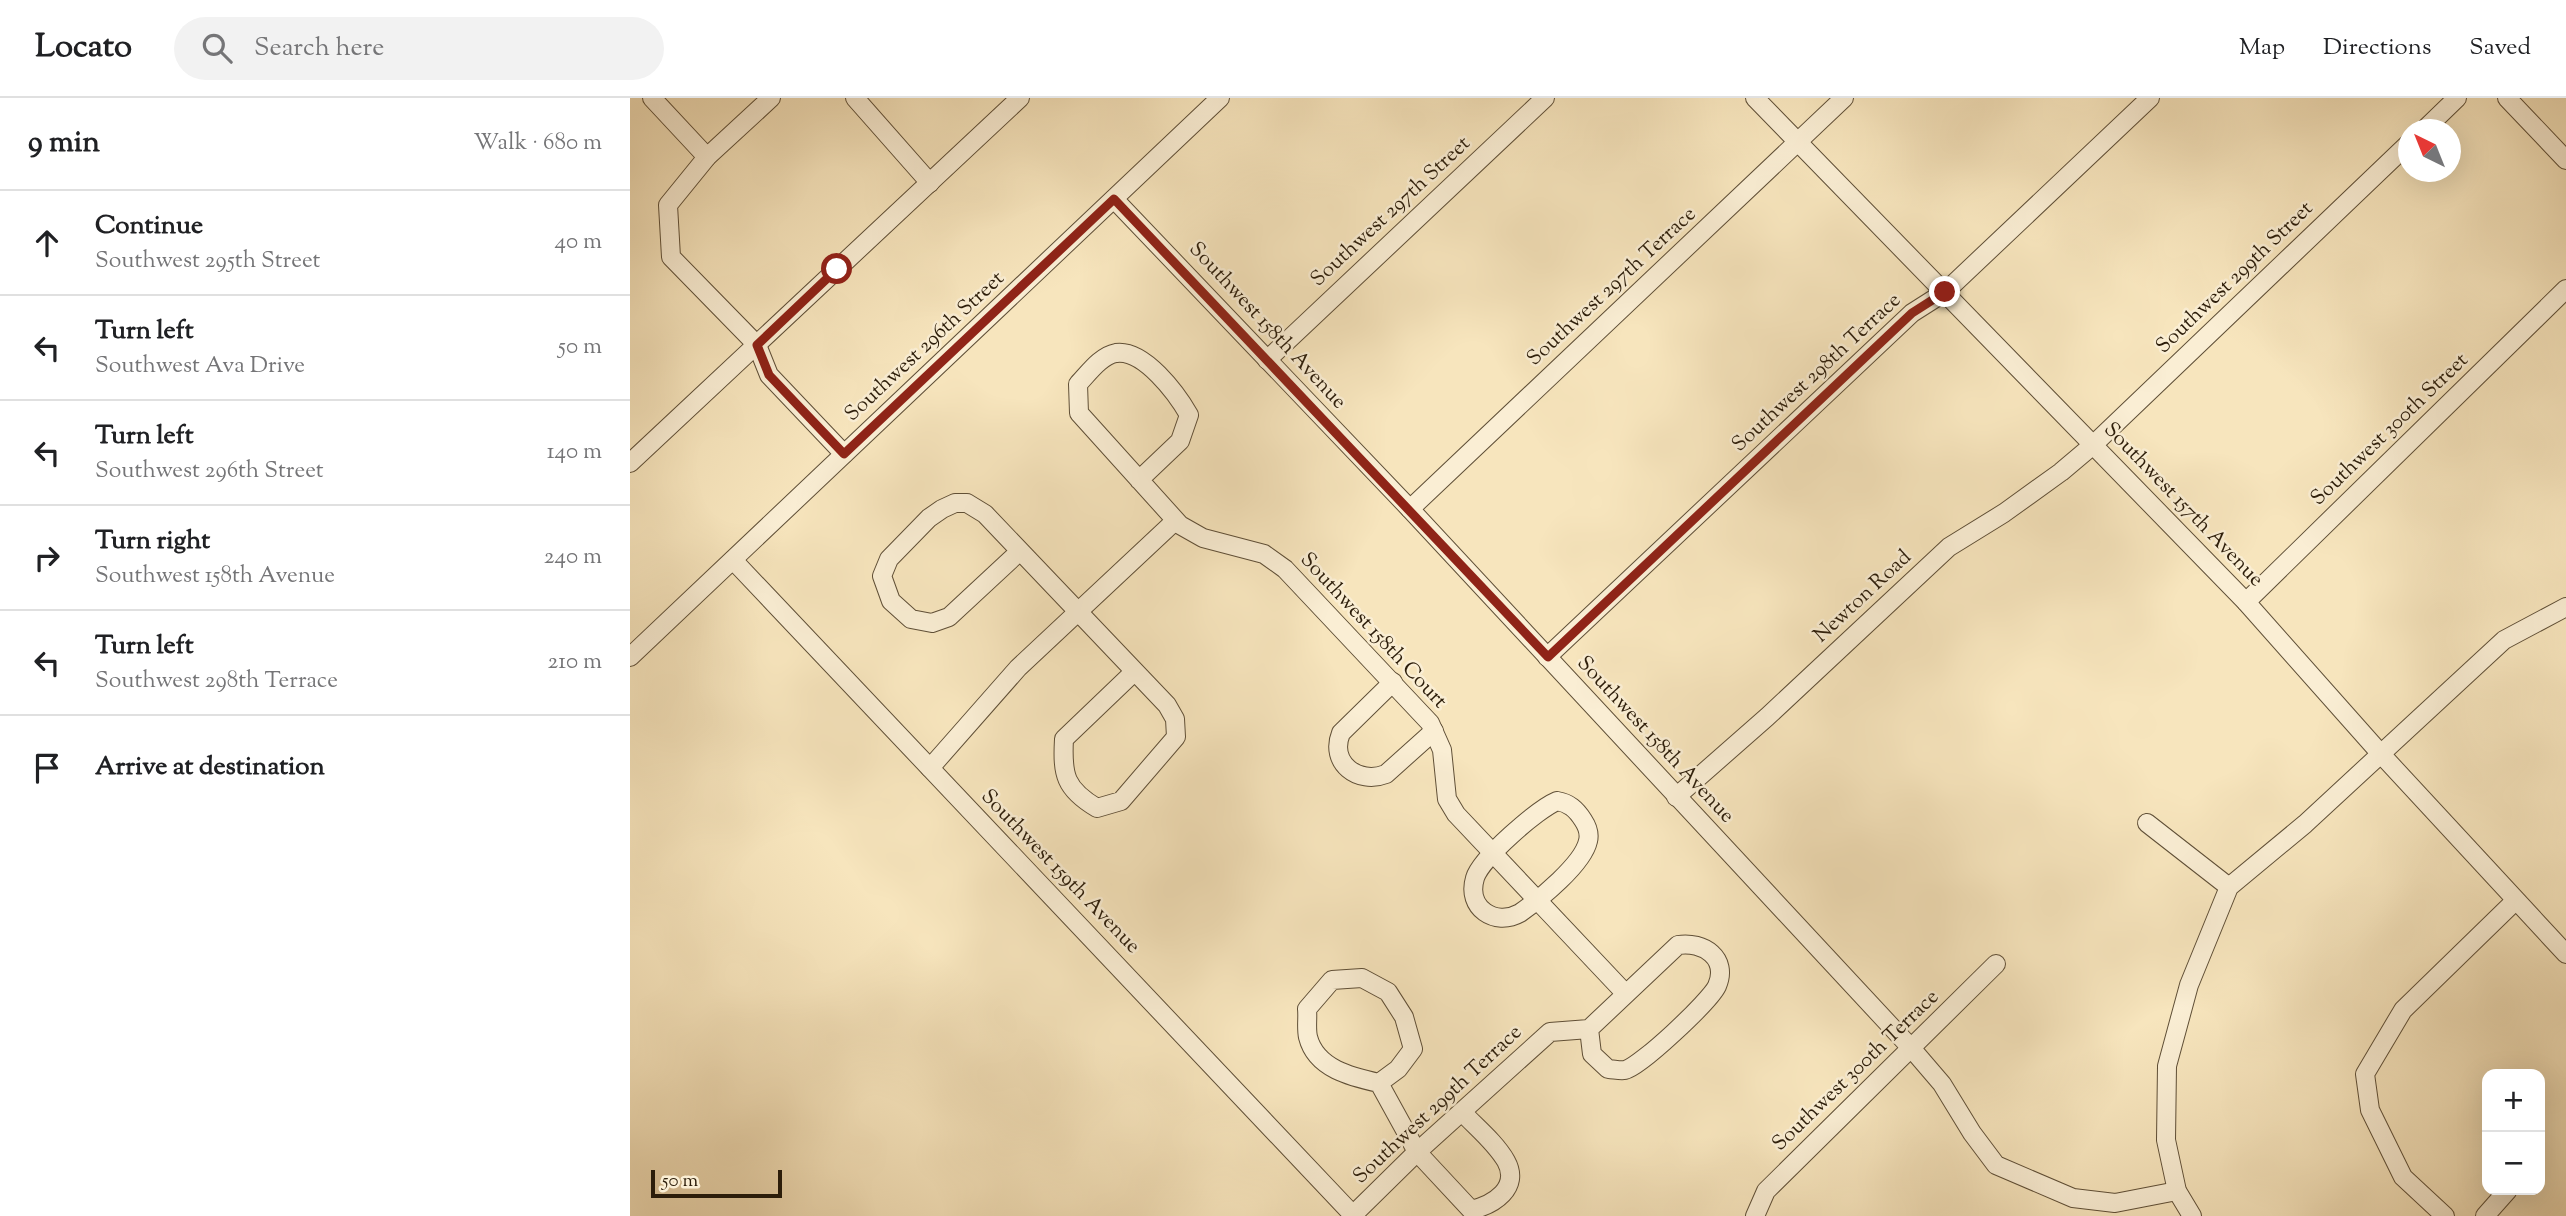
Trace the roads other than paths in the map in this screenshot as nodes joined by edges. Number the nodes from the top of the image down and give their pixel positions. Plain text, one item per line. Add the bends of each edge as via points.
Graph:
1 (652, 98) edge
2 (771, 98) edge
3 (855, 98) edge
4 (1020, 98) edge
5 (1220, 98) edge
6 (1545, 98) edge
7 (1755, 98) edge
8 (1844, 98) edge
9 (2150, 98) edge
10 (2457, 98) edge
11 (2507, 98) edge
12 (2435, 119) edge
13 (1798, 142) junction
14 (2398, 154) edge
15 (707, 157) junction
16 (2566, 160) edge
17 (930, 183) junction
18 (1114, 199) junction
19 (2566, 289) edge
20 (1945, 292) junction
21 (757, 345) junction
22 (1267, 360) junction
23 (2093, 445) junction
24 (844, 454) junction
25 (630, 463) edge
26 (1139, 480) junction
27 (1410, 509) junction
28 (1175, 521) junction
29 (1020, 551) junction
30 (733, 559) junction
31 (2246, 602) junction
32 (2566, 607) edge
33 (1077, 611) junction
34 (630, 657) edge
35 (1548, 657) junction
36 (1134, 672) junction
37 (1393, 682) junction
38 (1434, 731) junction
39 (2380, 753) junction
40 (930, 768) junction
41 (1676, 797) junction
42 (2147, 823) dead end
43 (1494, 853) junction
44 (2229, 887) junction
45 (1537, 900) junction
46 (2515, 901) junction
47 (2566, 954) edge
48 (1996, 964) dead end
49 (1625, 993) junction
50 (1589, 1029) junction
51 (1912, 1049) junction
52 (1379, 1083) junction
53 (1462, 1112) junction
54 (1417, 1152) junction
55 (2177, 1191) junction
56 (2503, 1195) edge
57 (1354, 1216) edge
58 (1755, 1216) edge
59 (2192, 1216) edge
60 (2445, 1216) edge
61 (2484, 1216) edge

1 - 15 street
2 - 15 street
3 - 17 street
4 - 17 street
5 - 18 street, Southwest 296th Street
6 - 22 street, Southwest 297th Street
7 - 13 street, Southwest 157th Avenue
8 - 13 street, Southwest 297th Terrace
9 - 20 street, Southwest 298th Terrace
10 - 12 street
11 - 16 street
13 - 20 street, Southwest 157th Avenue
13 - 27 street, Southwest 297th Terrace
14 - 23 street, Southwest 299th Street
15 - 21 street via 668,205 671,257
17 - 21 street
18 - 22 street, Southwest 158th Avenue
18 - 24 street, Southwest 296th Street
19 - 31 street, Southwest 300th Street
20 - 23 street, Southwest 157th Avenue
20 - 35 street, Southwest 298th Terrace via 1912,313
21 - 24 street via 769,375
21 - 25 street
22 - 27 street, Southwest 158th Avenue
23 - 31 street, Southwest 157th Avenue
23 - 41 street, Newton Road via 2004,513 1949,547
24 - 30 street, Southwest 296th Street
26 - 26 street, Southwest 158th Court via 1079,413 1078,384 1101,360 1115,353 1133,355 1157,374 1189,415 1180,441
26 - 28 street, Southwest 158th Court
27 - 35 street, Southwest 158th Avenue
28 - 33 street
28 - 37 street, Southwest 158th Court via 1203,538 1251,549 1275,561
29 - 29 street via 948,617 932,624 911,619 891,601 882,576 889,559 929,518 955,503 967,503 985,514
29 - 33 street
30 - 34 street, Southwest 296th Street
30 - 40 street, Southwest 159th Avenue
31 - 39 street, Southwest 157th Avenue
32 - 39 street via 2504,640
33 - 36 street
33 - 40 street via 1018,668
35 - 41 street, Southwest 158th Avenue
36 - 36 street via 1167,705 1175,719 1176,737 1121,801 1097,808 1079,797 1067,781 1064,739
37 - 38 street, Southwest 158th Court
37 - 38 street via 1341,733 1338,751 1345,766 1359,776 1376,778
38 - 43 street, Southwest 158th Court via 1442,750 1447,799
39 - 44 street
39 - 46 street, Southwest 157th Avenue
40 - 57 street, Southwest 159th Avenue
41 - 51 street, Southwest 158th Avenue
42 - 44 street
43 - 45 street, Southwest 158th Court
43 - 45 street via 1475,878 1473,894 1481,908 1496,918 1510,919
43 - 45 street via 1557,801 1568,803 1580,816 1589,838 1581,858
44 - 55 street via 2189,985 2167,1066 2166,1140
45 - 49 street, Southwest 158th Court
46 - 47 street, Southwest 157th Avenue
46 - 60 street via 2403,1010 2365,1074 2370,1110 2403,1177
48 - 51 street, Southwest 300th Terrace
49 - 50 street
49 - 50 street via 1678,945 1702,946 1717,962 1720,974 1708,999 1641,1061 1625,1070 1608,1069 1592,1054
50 - 53 street, Southwest 299th Terrace via 1550,1032
51 - 55 street, Southwest 158th Avenue via 1942,1084 1996,1165 2073,1198 2115,1203
51 - 58 street, Southwest 300th Terrace via 1766,1191
52 - 52 street via 1398,1069 1413,1049 1404,1017 1388,992 1362,978 1332,979 1307,1009 1308,1038 1324,1064
52 - 54 street
53 - 54 street, Southwest 299th Terrace
53 - 54 street via 1508,1164 1509,1183 1490,1206 1471,1210
54 - 57 street, Southwest 299th Terrace
55 - 59 street
56 - 61 street

